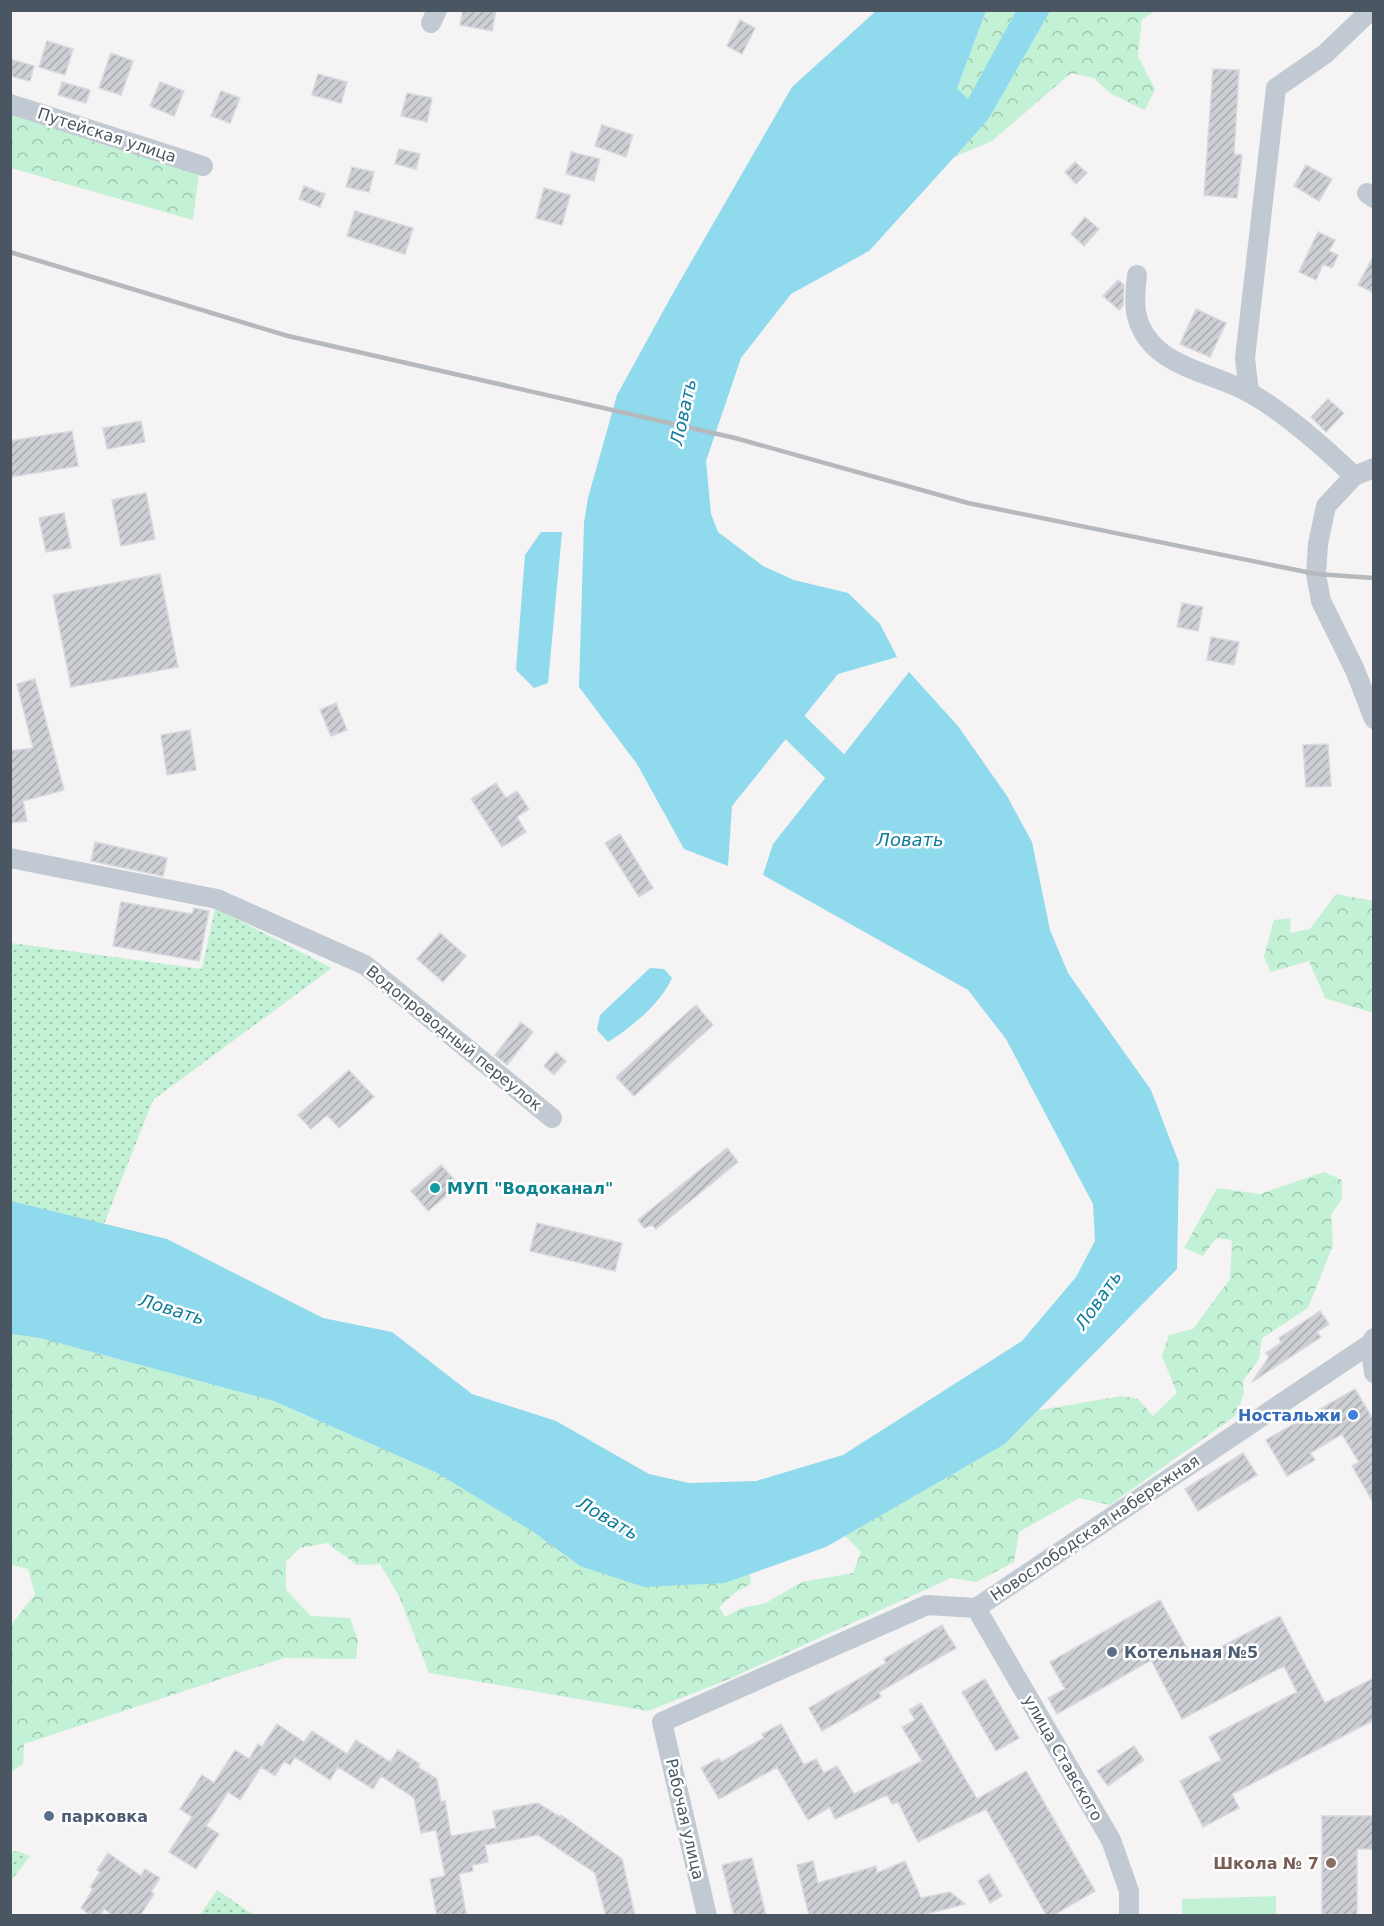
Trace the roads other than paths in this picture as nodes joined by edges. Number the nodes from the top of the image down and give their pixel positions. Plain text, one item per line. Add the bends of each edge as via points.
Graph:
1 (1371, 10) edge
2 (10, 104) edge
3 (203, 166) dead end
4 (1137, 275) dead end
5 (1250, 393) junction
6 (1374, 468) edge
7 (1354, 476) junction
8 (1374, 719) edge
9 (10, 858) edge
10 (552, 1118) dead end
11 (1372, 1341) edge
12 (1374, 1373) edge
13 (976, 1608) junction
14 (662, 1722) joint
15 (707, 1916) edge
16 (1129, 1916) edge

1 - 5 street via 1325,54 1276,88 1245,358
2 - 3 street, Путейская улица
4 - 5 street via 1135,310 1142,331 1164,357
5 - 7 street via 1328,450
6 - 7 street
7 - 8 street via 1326,506 1317,568 1321,601
9 - 10 street, Водопроводный переулок via 217,899 365,965
11 - 12 street
11 - 13 street, Новослободская набережная
13 - 14 street, Новослободская набережная via 927,1605
13 - 16 street, улица Ставского via 1111,1840 1129,1891
14 - 15 street, Рабочая улица

